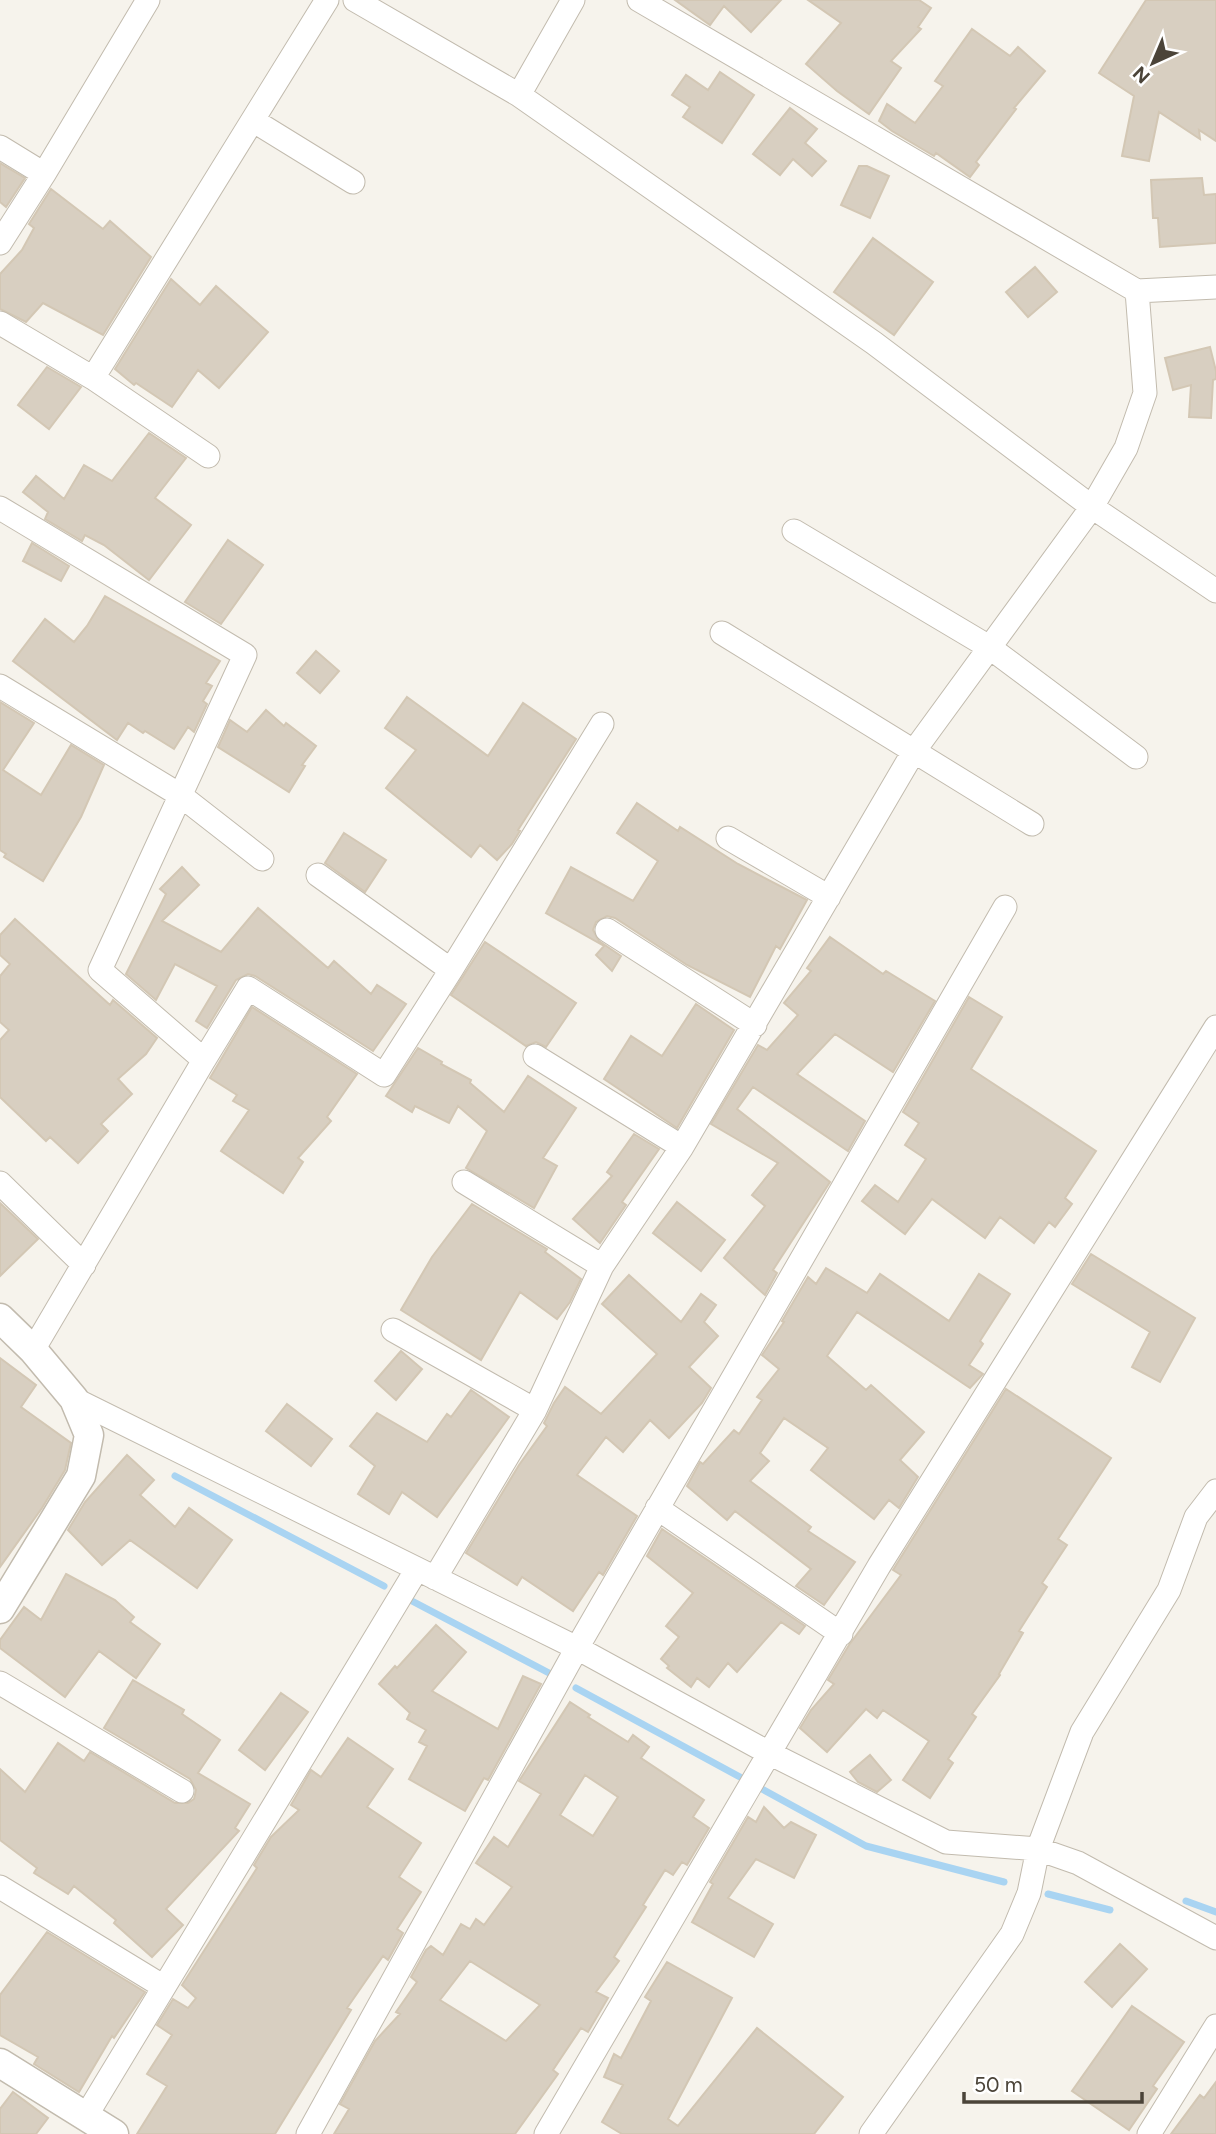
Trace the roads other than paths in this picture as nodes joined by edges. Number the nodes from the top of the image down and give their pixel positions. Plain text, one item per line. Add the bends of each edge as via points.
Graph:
1 (148, 0) edge
2 (327, 0) edge
3 (355, 0) edge
4 (573, 0) edge
5 (639, 0) edge
6 (519, 95) junction
7 (254, 121) junction
8 (0, 147) edge
9 (44, 174) junction
10 (353, 182) dead end
11 (0, 243) edge
12 (1216, 287) edge
13 (1137, 291) junction
14 (0, 323) edge
15 (93, 378) junction
16 (208, 456) dead end
17 (1092, 507) junction
18 (0, 508) edge
19 (794, 531) dead end
20 (1216, 592) edge
21 (722, 633) dead end
22 (989, 647) junction
23 (0, 686) edge
24 (602, 724) dead end
25 (914, 751) junction
26 (1136, 757) dead end
27 (180, 795) junction
28 (1032, 824) dead end
29 (727, 838) dead end
30 (262, 859) dead end
31 (318, 875) dead end
32 (829, 897) junction
33 (1005, 907) dead end
34 (607, 930) dead end
35 (451, 970) junction
36 (755, 1025) junction
37 (1216, 1027) edge
38 (536, 1056) dead end
39 (204, 1060) junction
40 (682, 1147) junction
41 (464, 1182) dead end
42 (0, 1183) edge
43 (83, 1265) junction
44 (602, 1266) junction
45 (0, 1318) edge
46 (393, 1330) dead end
47 (33, 1350) junction
48 (74, 1399) junction
49 (535, 1410) junction
50 (1216, 1491) edge
51 (657, 1508) junction
52 (426, 1573) junction
53 (0, 1609) edge
54 (841, 1634) junction
55 (577, 1648) junction
56 (0, 1683) edge
57 (769, 1753) junction
58 (182, 1791) dead end
59 (1038, 1849) junction
60 (0, 1887) edge
61 (1216, 1938) edge
62 (164, 1987) junction
63 (1216, 2026) edge
64 (0, 2063) edge
65 (86, 2116) junction
66 (114, 2134) edge
67 (308, 2134) edge
68 (546, 2134) edge
69 (871, 2134) edge
70 (1149, 2134) edge

1 - 9 street
2 - 7 street
3 - 6 street
4 - 6 street
5 - 13 street
6 - 17 street via 874,343
7 - 10 street
7 - 15 street
8 - 9 street
9 - 11 street
12 - 13 street
13 - 17 street via 1145,393 1126,448
14 - 15 street
15 - 16 street
17 - 20 street
17 - 22 street
18 - 27 street via 245,654
19 - 22 street
21 - 25 street
22 - 25 street
22 - 26 street
23 - 27 street
24 - 35 street
25 - 28 street
25 - 32 street
27 - 30 street
27 - 39 street via 100,970
29 - 32 street
31 - 35 street
32 - 36 street
33 - 51 street
34 - 36 street
35 - 39 street via 384,1075 248,988
36 - 40 street
37 - 54 street via 878,1566
38 - 40 street
39 - 43 street
40 - 44 street
41 - 44 street
42 - 43 street
43 - 47 street
44 - 49 street
45 - 47 street
46 - 49 street
47 - 48 street
48 - 52 street
48 - 53 street via 89,1435 81,1476
49 - 52 street
50 - 59 street via 1196,1517 1169,1590 1082,1732
51 - 54 street
51 - 55 street
52 - 55 street
52 - 62 street
54 - 57 street
55 - 57 street
55 - 67 street
56 - 58 street
57 - 59 street via 946,1842
57 - 68 street
59 - 61 street via 1078,1863
59 - 69 street via 1029,1892 1012,1934
60 - 62 street
62 - 65 street
63 - 70 street
64 - 65 street
65 - 66 street

